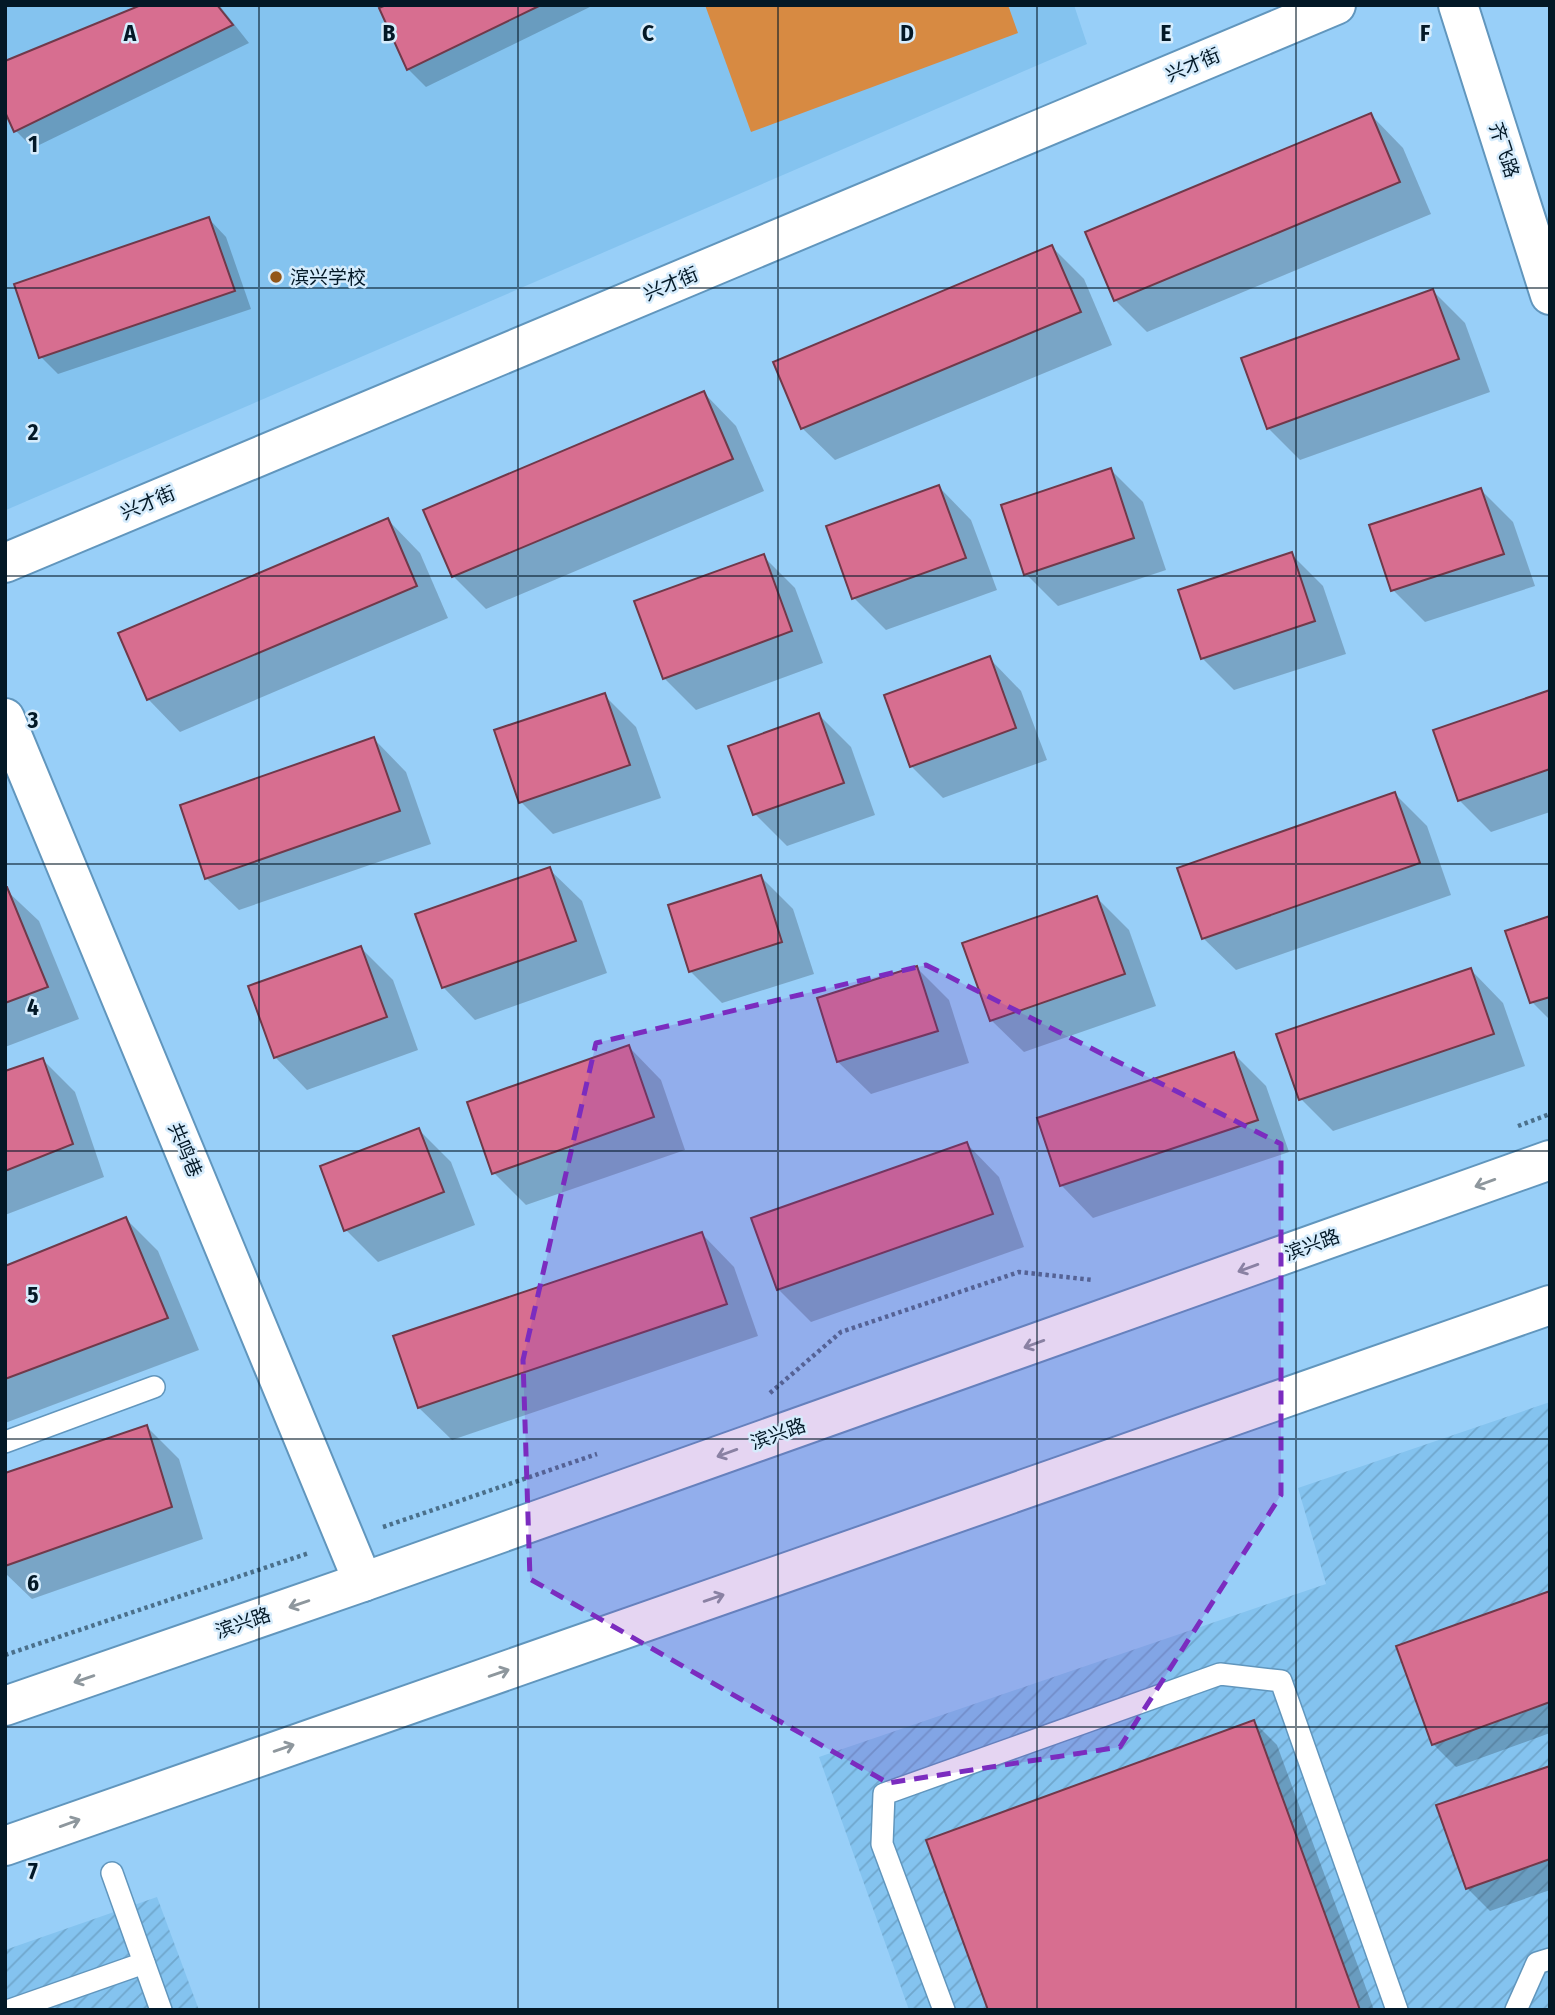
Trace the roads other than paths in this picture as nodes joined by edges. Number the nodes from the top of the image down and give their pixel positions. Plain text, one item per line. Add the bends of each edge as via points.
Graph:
1 (1336, 5) edge
2 (1458, 5) edge
3 (1550, 295) edge
4 (5, 563) edge
5 (5, 718) edge
6 (1550, 1160) edge
7 (1550, 1306) edge
8 (154, 1387) dead end
9 (5, 1441) edge
10 (363, 1582) junction
11 (5, 1706) edge
12 (5, 1846) edge
13 (112, 1873) dead end
14 (1550, 1959) edge
15 (144, 1963) junction
16 (10, 2010) edge
17 (161, 2010) edge
18 (944, 2010) edge
19 (1397, 2010) edge
20 (1516, 2010) edge

1 - 4 main road, 兴才街
2 - 3 main road, 齐飞路
5 - 10 main road, 共鸣巷
6 -> 10 main road, 滨兴路
12 -> 7 main road
8 - 9 lane
10 -> 11 main road, 滨兴路
13 - 15 lane
14 - 20 lane via 1537,1963
15 - 16 lane
15 - 17 lane
18 - 19 lane via 882,1844 884,1794 1220,1674 1281,1681

